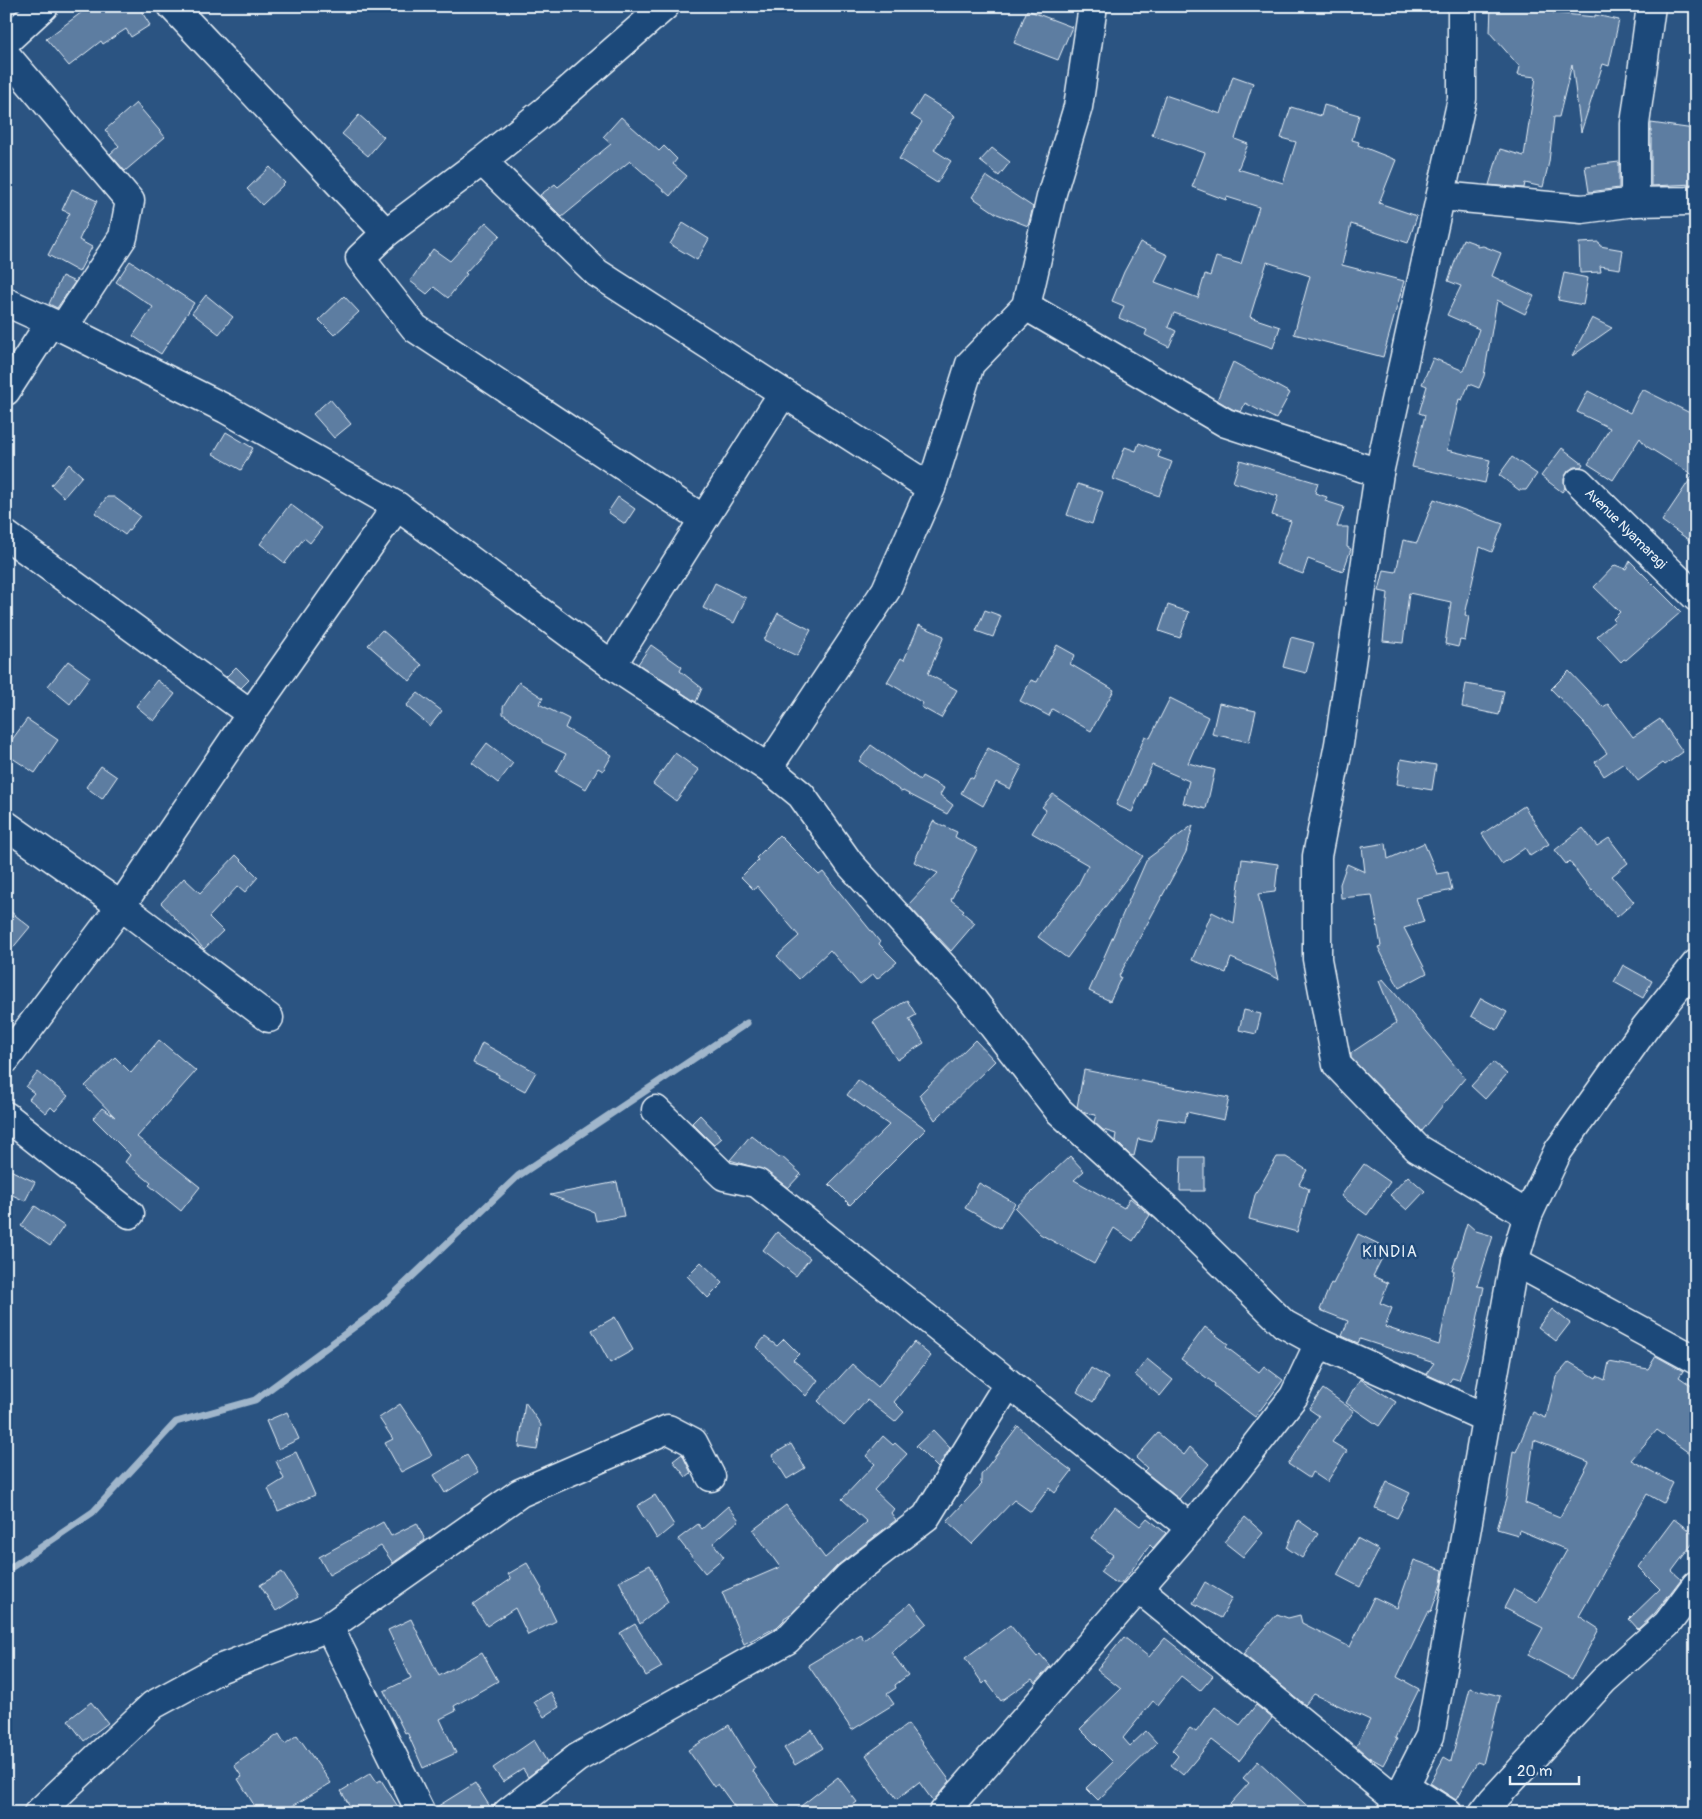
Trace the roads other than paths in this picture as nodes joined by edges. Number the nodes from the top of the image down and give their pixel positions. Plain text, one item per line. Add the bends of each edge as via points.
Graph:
1 (44, 6) edge
2 (172, 6) edge
3 (665, 6) edge
4 (1093, 6) edge
5 (1462, 6) edge
6 (1652, 6) edge
7 (6, 41) edge
8 (6, 55) edge
9 (482, 162) junction
10 (1441, 196) junction
11 (1696, 199) edge
12 (1635, 202) junction
13 (386, 233) junction
14 (6, 302) edge
15 (1026, 306) junction
16 (57, 326) junction
17 (6, 391) edge
18 (783, 393) junction
19 (1379, 473) junction
20 (1579, 482) dead end
21 (932, 488) junction
22 (397, 506) junction
23 (703, 519) junction
24 (6, 535) edge
25 (1696, 597) edge
26 (612, 665) junction
27 (251, 714) junction
28 (768, 768) junction
29 (6, 825) edge
30 (121, 906) junction
31 (1696, 964) edge
32 (269, 1018) dead end
33 (6, 1059) edge
34 (656, 1110) dead end
35 (6, 1116) edge
36 (130, 1214) dead end
37 (1528, 1215) junction
38 (1514, 1261) junction
39 (1319, 1344) junction
40 (1696, 1360) edge
41 (1008, 1384) junction
42 (1486, 1418) junction
43 (711, 1477) dead end
44 (1191, 1528) junction
45 (1696, 1585) edge
46 (1139, 1588) junction
47 (329, 1627) junction
48 (1398, 1800) edge
49 (38, 1813) edge
50 (421, 1813) edge
51 (507, 1813) edge
52 (943, 1813) edge
53 (1448, 1813) edge
54 (1483, 1813) edge

1 - 7 street
2 - 13 street
3 - 9 street
4 - 15 street via 1078,107 1052,193
5 - 10 street via 1462,99
6 - 12 street via 1635,124
8 - 16 street via 130,201 123,237
9 - 13 street
9 - 18 street via 597,273
10 - 12 street via 1582,209
10 - 19 street
11 - 12 street
13 - 23 street via 360,258 414,328
14 - 16 street
15 - 19 street via 1226,423
15 - 21 street via 970,364
16 - 17 street
16 - 22 street via 226,408
18 - 21 street
18 - 23 street
19 - 37 street via 1339,744 1317,856 1317,959 1337,1065 1417,1148
20 - 25 street, Avenue Nyamaragi
21 - 28 street via 886,590
22 - 26 street
22 - 27 street
23 - 26 street
24 - 27 street
26 - 28 street
27 - 30 street
28 - 39 street via 801,795 850,864 969,996 1059,1111 1168,1210 1284,1324
29 - 30 street
30 - 32 street
30 - 33 street
31 - 37 street via 1645,1028 1558,1151
34 - 41 street via 724,1176 757,1184
35 - 36 street
37 - 38 street
38 - 40 street
38 - 42 street
39 - 42 street
39 - 44 street via 1294,1396
41 - 44 street
41 - 51 street via 926,1517 849,1576 787,1640 577,1758
42 - 48 street via 1430,1736
43 - 47 street via 692,1442 668,1429 520,1493
44 - 46 street
45 - 54 street via 1666,1624 1604,1680
46 - 48 street
46 - 52 street
47 - 49 street via 219,1668 153,1704
47 - 50 street
48 - 53 street

